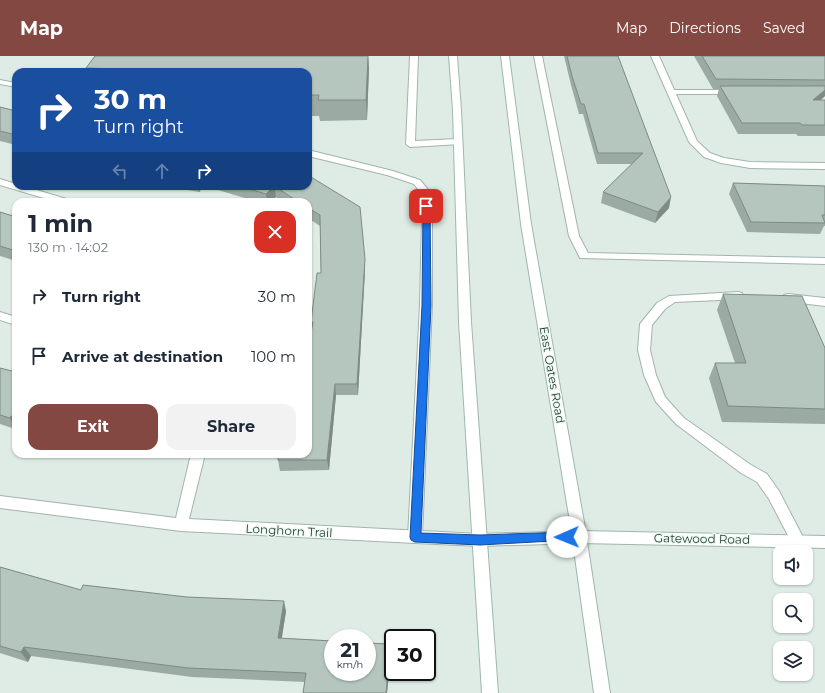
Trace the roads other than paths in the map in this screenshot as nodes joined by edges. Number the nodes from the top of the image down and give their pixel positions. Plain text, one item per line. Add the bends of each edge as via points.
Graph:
1 (414, 56) edge
2 (452, 56) edge
3 (505, 56) edge
4 (538, 56) edge
5 (655, 56) edge
6 (0, 82) edge
7 (12, 84) edge
8 (671, 92) junction
9 (740, 92) edge
10 (458, 142) junction
11 (312, 154) edge
12 (825, 166) edge
13 (0, 182) edge
14 (12, 186) edge
15 (27, 190) edge
16 (54, 198) edge
17 (825, 261) edge
18 (748, 296) edge
19 (779, 297) edge
20 (825, 302) edge
21 (0, 316) edge
22 (12, 320) edge
23 (197, 458) edge
24 (0, 502) edge
25 (181, 525) junction
26 (415, 537) junction
27 (580, 537) junction
28 (480, 540) junction
29 (798, 541) junction
30 (825, 542) edge
31 (490, 693) edge
32 (602, 693) edge

1 - 10 main road via 410,144
2 - 10 main road
3 - 27 main road, East Oates Road via 512,124 538,294
4 - 17 main road via 574,236 584,256
5 - 8 main road
6 - 7 main road
8 - 9 main road
8 - 12 main road via 694,142 709,156 746,165
10 - 28 main road via 465,322
11 - 26 main road via 417,182 425,192 426,305
13 - 14 main road
15 - 16 main road
18 - 29 main road via 673,299 661,306 646,324 644,350 650,375 660,399 680,421 762,478
19 - 20 main road
21 - 22 main road
23 - 25 main road
24 - 25 main road, Longhorn Trail
25 - 26 main road, Longhorn Trail
26 - 28 main road, Longhorn Trail
27 - 28 main road, Longhorn Trail
27 - 29 main road, Gatewood Road
27 - 32 main road, East Oates Road
28 - 31 main road
29 - 30 main road, Gatewood Road

